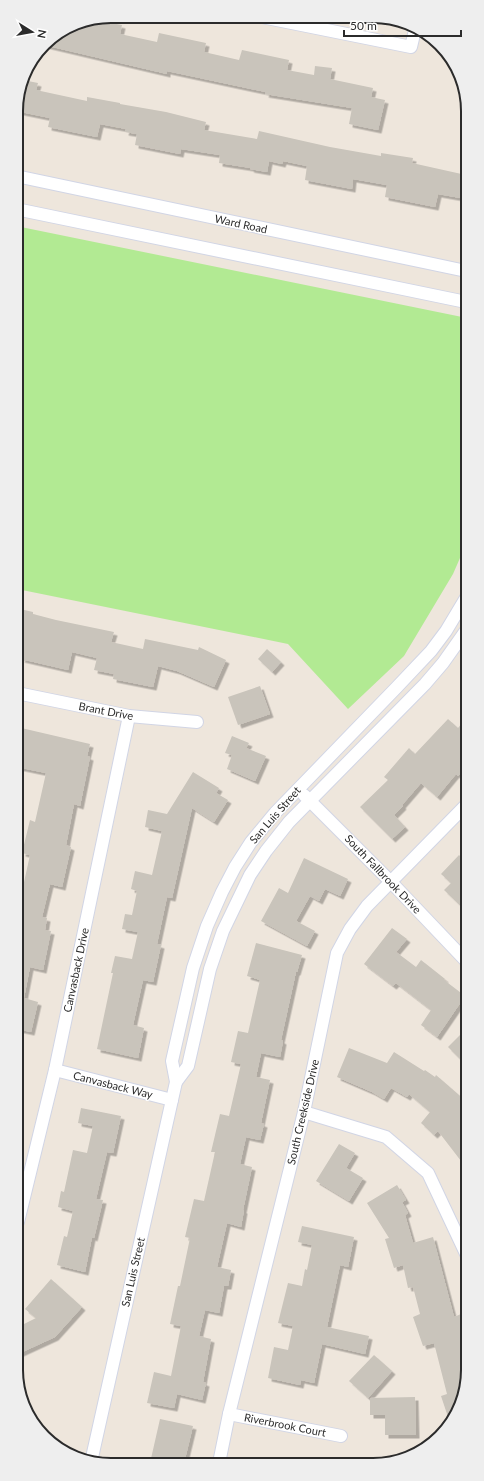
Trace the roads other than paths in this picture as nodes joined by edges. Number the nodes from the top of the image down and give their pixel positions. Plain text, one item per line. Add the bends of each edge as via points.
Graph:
1 (292, 23) edge
2 (414, 34) edge
3 (23, 177) edge
4 (23, 210) edge
5 (461, 270) edge
6 (461, 301) edge
7 (461, 606) edge
8 (461, 638) edge
9 (23, 694) edge
10 (129, 716) junction
11 (197, 722) dead end
12 (298, 788) junction
13 (310, 800) junction
14 (461, 810) edge
15 (390, 881) junction
16 (461, 956) edge
17 (55, 1070) junction
18 (176, 1082) junction
19 (172, 1100) junction
20 (304, 1112) junction
21 (23, 1201) edge
22 (461, 1243) edge
23 (229, 1414) junction
24 (341, 1436) dead end
25 (92, 1456) edge
26 (221, 1458) edge

1 - 2 street via 411,47
3 - 5 street, Ward Road
4 - 6 street
7 - 12 street, San Luis Street via 446,631 415,669
8 - 13 street, San Luis Street via 425,684
9 - 10 street, Brant Drive
10 - 11 street, Brant Drive
10 - 17 street, Canvasback Drive
12 - 13 street, South Fallbrook Drive
12 - 18 street, San Luis Street via 251,842 225,886 207,926 193,968 172,1061
13 - 15 street, South Fallbrook Drive
13 - 18 street, San Luis Street via 266,851 237,899 222,931 210,969 188,1066
14 - 15 street, South Creekside Drive
15 - 16 street, South Fallbrook Drive
15 - 20 street, South Creekside Drive via 350,929 337,953
17 - 19 street, Canvasback Way
17 - 21 street, Canvasback Drive
18 - 19 street, San Luis Street
19 - 25 street, San Luis Street
20 - 22 street via 386,1137 428,1173
20 - 23 street, South Creekside Drive
23 - 24 street, Riverbrook Court
23 - 26 street, South Creekside Drive

